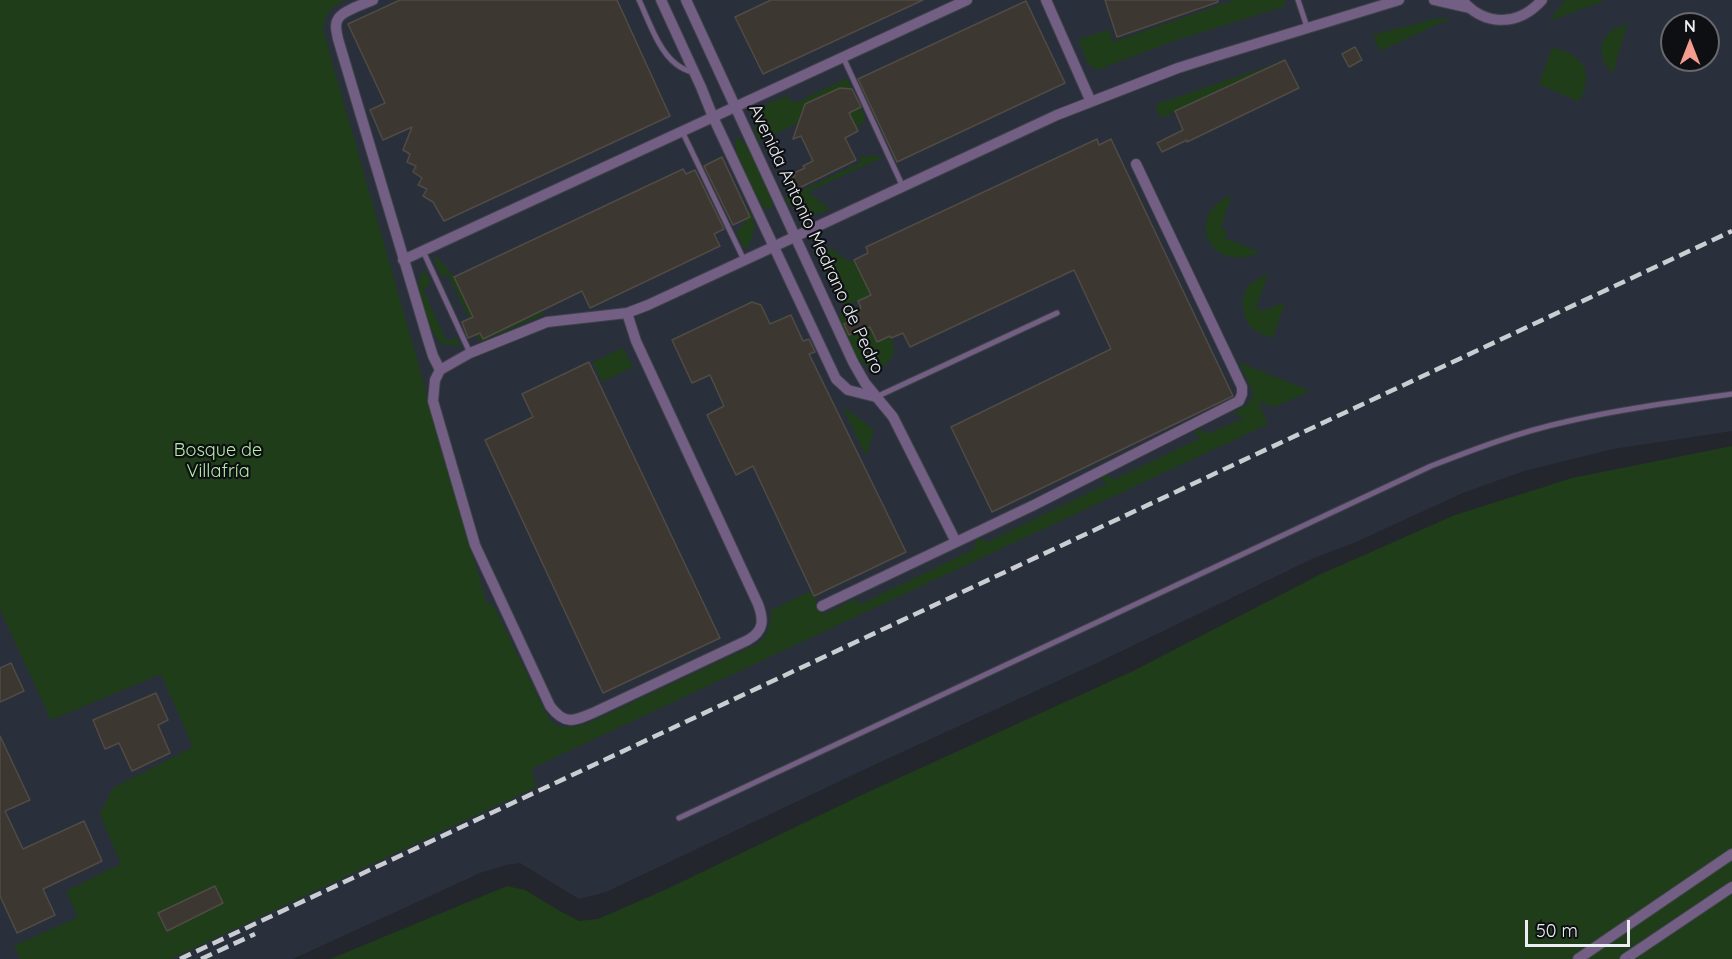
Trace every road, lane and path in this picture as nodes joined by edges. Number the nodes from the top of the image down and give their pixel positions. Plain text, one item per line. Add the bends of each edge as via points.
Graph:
1 (373, 0) edge
2 (639, 0) edge
3 (661, 0) edge
4 (686, 0) edge
5 (967, 0) edge
6 (1046, 0) edge
7 (1298, 0) edge
8 (1399, 0) edge
9 (1434, 0) edge
10 (1542, 0) edge
11 (1466, 4) edge
12 (1307, 27) junction
13 (843, 57) junction
14 (696, 74) junction
15 (1090, 102) junction
16 (735, 107) junction
17 (712, 117) junction
18 (682, 131) junction
19 (1136, 164) dead end
20 (903, 187) junction
21 (796, 237) junction
22 (773, 247) junction
23 (423, 251) junction
24 (403, 260) junction
25 (744, 260) junction
26 (627, 313) junction
27 (1057, 313) dead end
28 (470, 353) junction
29 (440, 369) junction
30 (1732, 394) edge
31 (876, 397) junction
32 (956, 542) junction
33 (822, 606) dead end
34 (679, 818) dead end
35 (1732, 854) edge
36 (1732, 887) edge
37 (1578, 959) edge
38 (1625, 959) edge

1 - 24 street via 343,14 336,26
2 - 14 lane via 668,55 677,65
3 - 14 street, Avenida Antonio Medrano de Pedro
4 - 16 street, Avenida Antonio Medrano de Pedro
5 - 13 street
6 - 15 street
7 - 12 lane
8 - 12 street
9 - 11 street
10 - 11 street via 1523,15 1501,20 1479,15
12 - 15 street via 1178,68
13 - 16 street
13 - 20 lane
14 - 17 street, Avenida Antonio Medrano de Pedro
15 - 20 street
16 - 17 street
16 - 21 street, Avenida Antonio Medrano de Pedro
17 - 18 street
17 - 22 street, Avenida Antonio Medrano de Pedro
18 - 23 street
18 - 25 lane
19 - 32 street via 1242,387 1241,398 1236,404
20 - 21 street
21 - 22 street
21 - 31 street, Avenida Antonio Medrano de Pedro via 853,362
22 - 25 street
22 - 31 street, Avenida Antonio Medrano de Pedro via 836,379 848,390
23 - 24 street
23 - 28 lane
24 - 29 street
25 - 26 street
26 - 28 street via 548,322
26 - 29 street via 640,352 758,604 762,626 748,640 574,720 558,717 550,706 475,545 433,401
27 - 31 lane
28 - 29 street
30 - 34 lane via 1566,421 1442,462
31 - 32 street via 893,417
32 - 33 street
35 - 37 street
36 - 38 street

